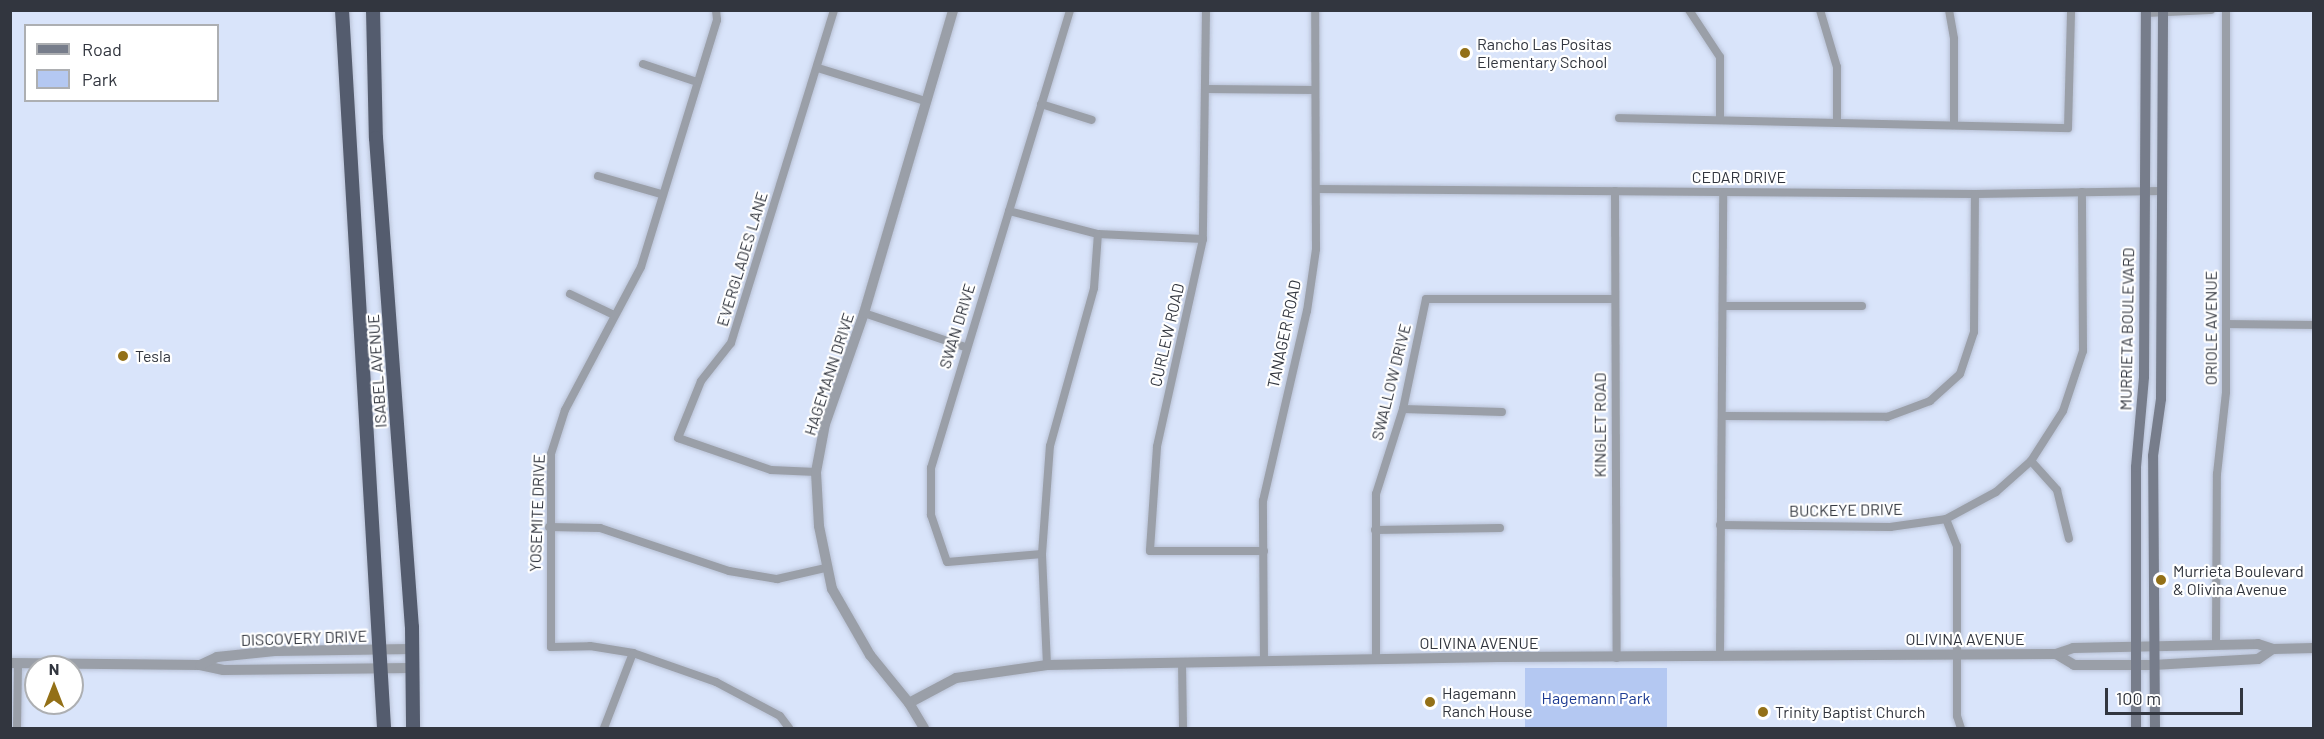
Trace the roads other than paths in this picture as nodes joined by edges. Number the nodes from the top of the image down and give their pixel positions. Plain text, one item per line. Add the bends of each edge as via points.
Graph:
1 (342, 10) edge
2 (373, 10) edge
3 (716, 10) edge
4 (834, 10) edge
5 (953, 10) edge
6 (1070, 10) edge
7 (1206, 10) edge
8 (1315, 10) edge
9 (1689, 10) edge
10 (1820, 10) edge
11 (1949, 10) edge
12 (2070, 10) edge
13 (2211, 10) edge
14 (2226, 10) edge
15 (2146, 12) edge
16 (2163, 12) edge
17 (643, 64) dead end
18 (818, 68) junction
19 (697, 81) junction
20 (1206, 89) junction
21 (1315, 90) junction
22 (925, 101) junction
23 (1041, 104) junction
24 (1619, 118) dead end
25 (1092, 120) dead end
26 (1720, 120) junction
27 (1837, 123) junction
28 (1954, 125) junction
29 (598, 176) dead end
30 (1316, 189) junction
31 (1615, 191) junction
32 (2144, 191) junction
33 (2162, 191) junction
34 (1723, 192) junction
35 (2082, 192) junction
36 (661, 194) junction
37 (1975, 194) junction
38 (1010, 211) junction
39 (1098, 234) junction
40 (1203, 239) junction
41 (570, 294) dead end
42 (1615, 299) junction
43 (1723, 306) junction
44 (1862, 306) dead end
45 (864, 313) junction
46 (614, 315) junction
47 (2226, 324) junction
48 (2313, 325) edge
49 (965, 346) junction
50 (1403, 409) junction
51 (1502, 412) dead end
52 (1723, 416) junction
53 (2031, 461) junction
54 (816, 472) junction
55 (1946, 519) junction
56 (1720, 525) junction
57 (549, 526) junction
58 (1500, 528) dead end
59 (1375, 530) junction
60 (2069, 540) dead end
61 (1264, 551) junction
62 (1042, 554) junction
63 (825, 568) junction
64 (2216, 645) junction
65 (2136, 647) junction
66 (2152, 647) junction
67 (2313, 648) edge
68 (381, 649) junction
69 (412, 649) junction
70 (2273, 649) junction
71 (633, 653) junction
72 (1958, 653) junction
73 (2056, 654) junction
74 (1720, 656) junction
75 (1617, 657) junction
76 (1376, 658) junction
77 (1264, 662) junction
78 (14, 663) edge
79 (1182, 663) junction
80 (200, 665) junction
81 (1047, 665) junction
82 (2136, 665) junction
83 (2153, 665) junction
84 (383, 668) junction
85 (413, 668) junction
86 (909, 703) junction
87 (16, 729) edge
88 (384, 729) edge
89 (413, 729) edge
90 (604, 729) edge
91 (789, 729) edge
92 (924, 729) edge
93 (1183, 729) edge
94 (1961, 729) edge
95 (2136, 729) edge
96 (2155, 729) edge

1 - 68 highway, ISABEL AVENUE via 346,135
2 - 69 highway, ISABEL AVENUE via 376,138
3 - 19 street, YOSEMITE DRIVE via 717,20
4 - 18 street, EVERGLADES LANE
5 - 22 street, HAGEMANN DRIVE
6 - 23 street, SWAN DRIVE
7 - 20 street, CURLEW ROAD
8 - 21 street, TANAGER ROAD
9 - 26 street via 1720,57
10 - 27 street via 1837,67
11 - 28 street via 1954,39
12 - 28 street via 2068,128
13 - 16 street
14 - 47 street, ORIOLE AVENUE
15 - 16 street
15 - 32 main road, MURRIETA BOULEVARD
16 - 33 main road, MURRIETA BOULEVARD
17 - 19 street
18 - 22 street
18 - 54 street, EVERGLADES LANE via 731,343 701,381 678,438 771,470
19 - 36 street, YOSEMITE DRIVE
20 - 21 street
20 - 40 street, CURLEW ROAD
21 - 30 street, TANAGER ROAD
22 - 45 street, HAGEMANN DRIVE
23 - 25 street
23 - 38 street, SWAN DRIVE
24 - 26 street
26 - 27 street
27 - 28 street
29 - 36 street
30 - 31 street, CEDAR DRIVE
30 - 61 street, TANAGER ROAD via 1316,249 1307,311 1263,501
31 - 34 street, CEDAR DRIVE
31 - 42 street, KINGLET ROAD
32 - 33 street, CEDAR DRIVE
32 - 35 street, CEDAR DRIVE
32 - 65 main road, MURRIETA BOULEVARD via 2144,377 2136,466
33 - 66 main road, MURRIETA BOULEVARD via 2160,399 2153,456
34 - 37 street, CEDAR DRIVE
34 - 43 street
35 - 37 street, CEDAR DRIVE
35 - 53 street, BUCKEYE DRIVE via 2083,351 2063,411
36 - 46 street, YOSEMITE DRIVE via 641,267
37 - 52 street via 1974,332 1960,374 1930,401 1887,417
38 - 39 street
38 - 49 street, SWAN DRIVE
39 - 40 street
39 - 62 street via 1094,288 1050,446
40 - 61 street, CURLEW ROAD via 1157,447 1150,551
41 - 46 street
42 - 50 street, SWALLOW DRIVE via 1426,299
42 - 75 street, KINGLET ROAD
43 - 44 street
43 - 52 street
45 - 49 street
45 - 54 street, HAGEMANN DRIVE via 825,424
46 - 57 street, YOSEMITE DRIVE via 565,410 551,454
47 - 48 street
47 - 64 street, ORIOLE AVENUE via 2226,393 2217,474
49 - 62 street, SWAN DRIVE via 931,468 931,515 946,562
50 - 51 street
50 - 59 street, SWALLOW DRIVE via 1376,494
52 - 56 street
53 - 55 street, BUCKEYE DRIVE via 1996,492
53 - 60 street via 2057,490
54 - 63 street, HAGEMANN DRIVE
55 - 56 street, BUCKEYE DRIVE via 1890,527
55 - 72 street via 1957,546
56 - 74 street
57 - 63 street via 600,528 729,571 777,579
57 - 71 street, YOSEMITE DRIVE via 551,647 590,646
58 - 59 street
59 - 76 street, SWALLOW DRIVE
61 - 77 street, TANAGER ROAD
62 - 81 street
63 - 86 street, HAGEMANN DRIVE via 836,597 870,655
64 - 66 street, OLIVINA AVENUE
64 - 70 street, OLIVINA AVENUE via 2258,644
65 - 66 street, OLIVINA AVENUE
65 - 73 street, OLIVINA AVENUE via 2073,648
65 - 82 main road, MURRIETA BOULEVARD
66 - 83 main road, MURRIETA BOULEVARD
67 - 70 street, OLIVINA AVENUE
68 - 69 street, DISCOVERY DRIVE
68 - 80 street, DISCOVERY DRIVE via 275,651 218,657
68 - 84 highway, ISABEL AVENUE
69 - 85 highway, ISABEL AVENUE
70 - 83 street, OLIVINA AVENUE via 2258,659
71 - 90 street
71 - 91 street, YOSEMITE DRIVE via 716,682 780,716
72 - 73 street, OLIVINA AVENUE
72 - 74 street, OLIVINA AVENUE
72 - 94 street
73 - 82 street, OLIVINA AVENUE via 2074,665
74 - 75 street, OLIVINA AVENUE
75 - 76 street, OLIVINA AVENUE
76 - 77 street, OLIVINA AVENUE
77 - 79 street, OLIVINA AVENUE
78 - 80 street, DISCOVERY DRIVE
78 - 87 street
79 - 81 street, OLIVINA AVENUE
79 - 93 street
80 - 84 street, DISCOVERY DRIVE via 223,670
81 - 86 street, OLIVINA AVENUE via 956,678
82 - 83 street, OLIVINA AVENUE
82 - 95 main road, MURRIETA BOULEVARD
83 - 96 main road, MURRIETA BOULEVARD
84 - 85 street, DISCOVERY DRIVE
84 - 88 highway, ISABEL AVENUE
85 - 89 highway, ISABEL AVENUE
86 - 92 street, HAGEMANN DRIVE

